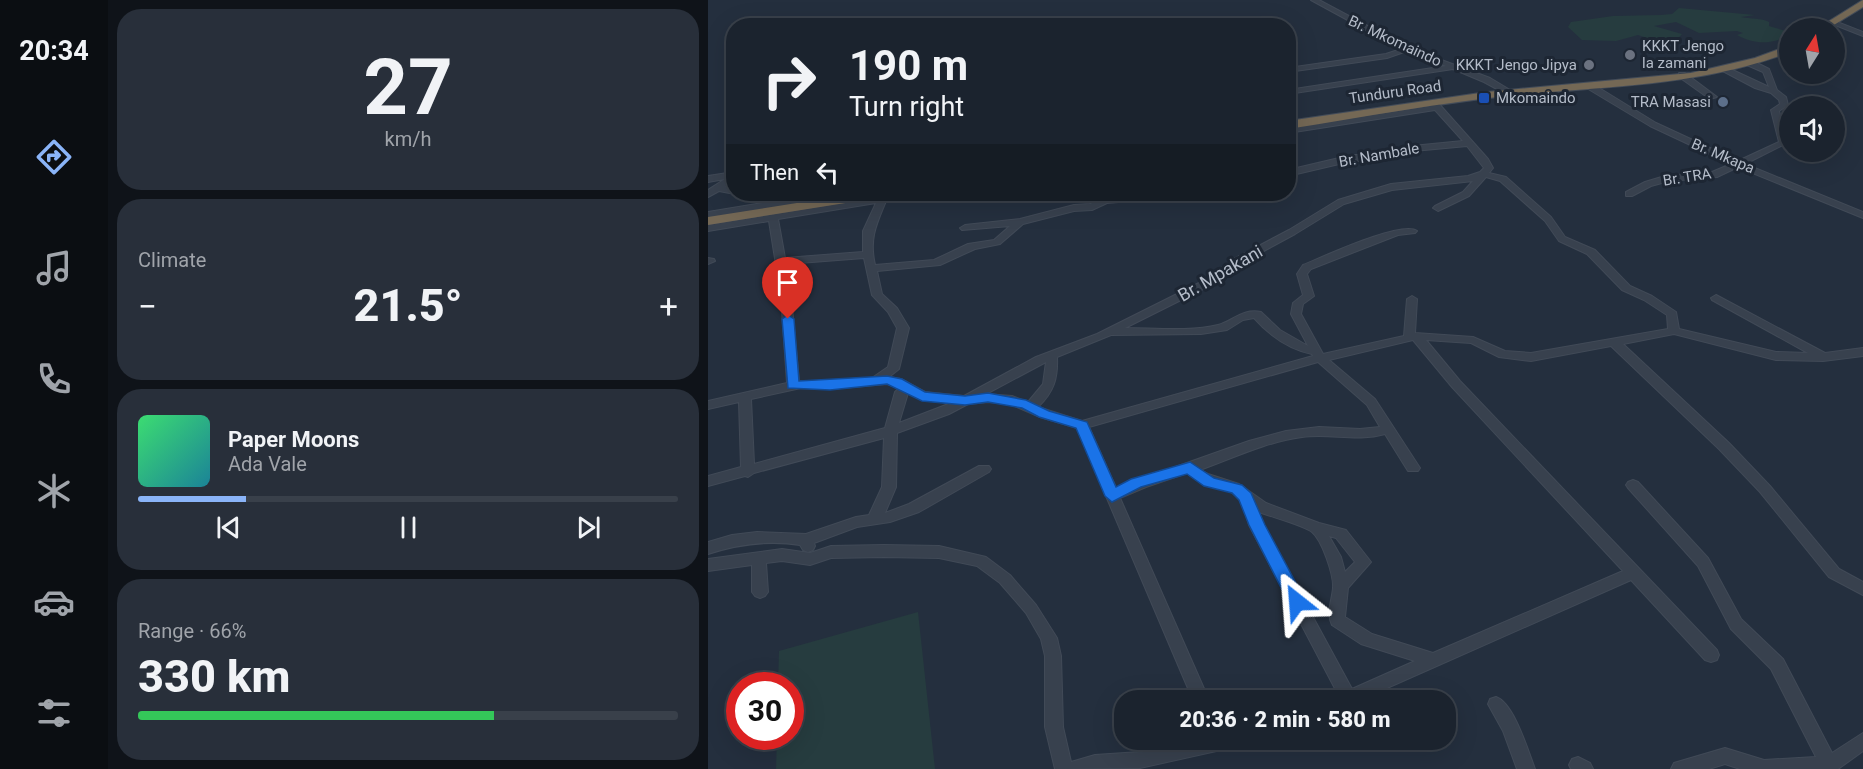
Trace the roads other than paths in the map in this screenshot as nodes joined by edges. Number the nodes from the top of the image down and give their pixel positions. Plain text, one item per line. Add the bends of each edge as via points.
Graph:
1 (1314, 0) edge
2 (1863, 3) edge
3 (1839, 18) edge
4 (1845, 27) edge
5 (1863, 34) edge
6 (1407, 49) junction
7 (1779, 52) edge
8 (1750, 63) junction
9 (1452, 68) junction
10 (1296, 69) edge
11 (1723, 69) junction
12 (1682, 75) junction
13 (1588, 86) junction
14 (1296, 91) edge
15 (1774, 91) junction
16 (1511, 93) junction
17 (1713, 97) dead end
18 (1435, 105) junction
19 (1296, 124) edge
20 (1296, 130) edge
21 (1470, 143) junction
22 (1740, 163) junction
23 (1296, 171) edge
24 (1484, 174) junction
25 (726, 177) edge
26 (708, 179) edge
27 (726, 182) edge
28 (718, 189) junction
29 (726, 190) edge
30 (708, 194) edge
31 (1629, 194) dead end
32 (789, 201) edge
33 (791, 201) edge
34 (856, 201) edge
35 (878, 201) edge
36 (1108, 201) edge
37 (1438, 208) dead end
38 (708, 215) edge
39 (1863, 215) edge
40 (773, 218) junction
41 (708, 221) edge
42 (1020, 222) junction
43 (708, 228) edge
44 (965, 228) dead end
45 (1412, 231) dead end
46 (868, 255) junction
47 (782, 261) junction
48 (871, 268) junction
49 (1716, 298) dead end
50 (1412, 299) dead end
51 (1674, 331) junction
52 (1108, 332) junction
53 (1413, 337) junction
54 (1614, 342) junction
55 (1863, 352) edge
56 (1318, 354) junction
57 (1051, 355) junction
58 (1823, 357) junction
59 (899, 380) junction
60 (793, 385) junction
61 (745, 398) junction
62 (965, 400) junction
63 (708, 405) edge
64 (1030, 407) junction
65 (1082, 425) junction
66 (1387, 429) junction
67 (891, 431) junction
68 (1190, 468) junction
69 (1413, 468) dead end
70 (984, 469) dead end
71 (748, 472) junction
72 (708, 481) edge
73 (1633, 485) dead end
74 (1112, 496) junction
75 (1246, 497) junction
76 (873, 519) junction
77 (1317, 528) junction
78 (806, 540) junction
79 (708, 548) edge
80 (759, 557) junction
81 (810, 559) junction
82 (708, 565) edge
83 (1635, 572) junction
84 (1341, 586) junction
85 (1863, 589) edge
86 (760, 592) dead end
87 (1711, 655) dead end
88 (1435, 661) junction
89 (1197, 690) edge
90 (1344, 690) edge
91 (1369, 690) edge
92 (1496, 704) dead end
93 (1863, 741) edge
94 (1184, 750) edge
95 (1829, 765) junction
96 (1064, 769) edge
97 (1075, 769) edge
98 (1526, 769) edge
99 (1680, 769) edge

1 - 6 street, Br. Mkomaindo
2 - 3 highway
4 - 5 street
6 - 9 street, Br. Mkomaindo
6 - 10 street via 1388,56
7 - 8 highway, Tunduru Road
8 - 11 highway, Tunduru Road
8 - 15 street, Br. TRA via 1766,71
9 - 14 street
9 - 16 street, Br. Mkomaindo
11 - 12 highway, Tunduru Road
11 - 15 street
12 - 13 highway, Tunduru Road
12 - 17 street
13 - 16 highway, Tunduru Road
13 - 22 street, Br. Mkapa via 1615,105
15 - 22 street, Br. TRA via 1783,99 1784,105 1775,110 1783,143
16 - 18 highway, Tunduru Road
18 - 19 highway, Tunduru Road
18 - 20 street
18 - 21 street
21 - 23 street, Br. Nambale via 1402,150 1376,158 1352,158
21 - 24 street via 1489,168
22 - 31 street, Br. TRA via 1714,175 1668,178
22 - 39 street, Br. Mkapa
24 - 37 street via 1466,194
24 - 51 street via 1503,179 1548,219 1562,239 1591,252 1626,288 1672,315
24 - 52 street, Br. Mpakani via 1391,188 1341,201 1234,263 1213,280
25 - 26 street
27 - 28 street
28 - 29 street
28 - 30 street
32 - 38 street
33 - 41 highway
34 - 40 street
35 - 46 street via 868,231
36 - 42 street
40 - 43 street
40 - 47 street
42 - 44 street
42 - 48 street via 997,242 972,246 936,263
45 - 56 street via 1396,232 1307,267 1302,273 1309,296 1298,303 1296,314
46 - 47 street
46 - 48 street
47 - 60 street
48 - 59 street via 877,295 892,309 903,328
49 - 58 street
50 - 53 street
51 - 54 street
51 - 58 street via 1776,356
52 - 56 street via 1201,331 1223,328 1239,318 1257,314 1300,349
52 - 57 street, Br. Mpakani
53 - 54 street via 1473,340 1503,354 1531,357
53 - 56 street
53 - 83 street
54 - 85 street via 1766,489 1834,573
55 - 58 street
56 - 65 street
56 - 66 street via 1371,402
57 - 62 street, Br. Mpakani
57 - 64 street via 1053,377 1046,394
59 - 60 street
59 - 62 street via 922,396
59 - 67 street via 901,392
60 - 61 street
61 - 63 street
61 - 71 street
62 - 64 street via 1012,400
62 - 67 street, Br. Mpakani
64 - 65 street
65 - 74 street
66 - 68 street via 1367,436 1319,431 1272,438
66 - 69 street
67 - 71 street, Br. Mpakani
67 - 76 street via 892,472 887,499
68 - 74 street via 1136,483
68 - 75 street via 1209,482 1237,489
70 - 76 street via 914,508
71 - 72 street, Br. Mpakani
73 - 95 street via 1703,562 1736,624 1777,664
74 - 89 street
75 - 77 street via 1261,507
75 - 90 street
76 - 78 street
77 - 84 street via 1334,557
77 - 84 street via 1341,534 1365,562
78 - 79 street via 777,535
78 - 81 street
80 - 81 street
80 - 82 street
80 - 86 street
81 - 96 street via 831,552 939,552 981,561 1005,579 1049,638 1054,727
83 - 87 street
83 - 88 street
84 - 88 street via 1338,620 1348,629
88 - 91 street
92 - 98 street via 1510,727
93 - 95 street
94 - 97 street
95 - 99 street via 1764,768 1725,756

